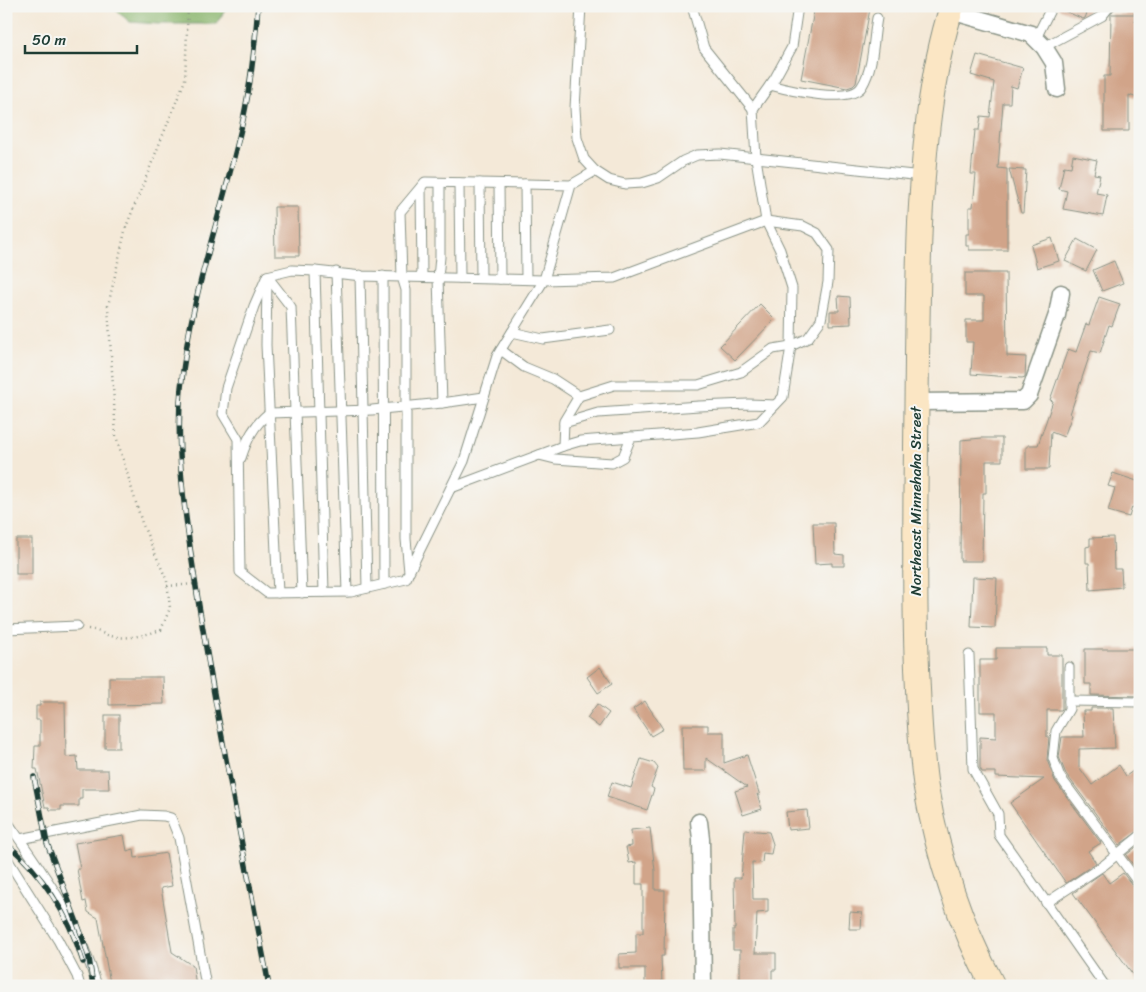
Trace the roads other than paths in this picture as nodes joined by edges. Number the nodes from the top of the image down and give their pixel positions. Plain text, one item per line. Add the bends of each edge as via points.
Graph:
1 (581, 6) edge
2 (692, 6) edge
3 (798, 6) edge
4 (1052, 6) edge
5 (1110, 6) edge
6 (951, 9) edge
7 (877, 18) dead end
8 (1040, 42) junction
9 (770, 85) junction
10 (1057, 89) dead end
11 (753, 109) junction
12 (756, 158) junction
13 (595, 171) junction
14 (923, 176) junction
15 (440, 183) junction
16 (459, 183) junction
17 (480, 183) junction
18 (499, 184) junction
19 (525, 184) junction
20 (571, 185) junction
21 (421, 187) junction
22 (766, 221) junction
23 (315, 271) junction
24 (336, 272) junction
25 (267, 276) junction
26 (360, 276) junction
27 (384, 276) junction
28 (402, 277) junction
29 (422, 277) junction
30 (438, 278) junction
31 (460, 278) junction
32 (481, 278) junction
33 (500, 279) junction
34 (526, 279) junction
35 (544, 280) junction
36 (1061, 294) dead end
37 (610, 330) dead end
38 (512, 332) junction
39 (791, 346) junction
40 (501, 350) junction
41 (579, 396) junction
42 (484, 397) junction
43 (442, 402) junction
44 (916, 402) junction
45 (774, 405) junction
46 (406, 406) junction
47 (384, 408) junction
48 (340, 410) junction
49 (363, 410) junction
50 (319, 411) junction
51 (295, 412) junction
52 (269, 413) junction
53 (564, 423) junction
54 (631, 437) junction
55 (563, 446) junction
56 (539, 455) junction
57 (238, 468) junction
58 (451, 488) junction
59 (409, 572) junction
60 (384, 584) junction
61 (366, 588) junction
62 (324, 592) junction
63 (347, 592) junction
64 (278, 593) junction
65 (302, 593) junction
66 (77, 626) dead end
67 (6, 629) edge
68 (969, 655) dead end
69 (1069, 667) dead end
70 (1069, 701) junction
71 (1140, 702) edge
72 (6, 820) edge
73 (699, 822) dead end
74 (1140, 836) edge
75 (20, 839) junction
76 (6, 855) edge
77 (1116, 855) junction
78 (1140, 885) edge
79 (1046, 903) junction
80 (80, 986) edge
81 (97, 986) edge
82 (206, 986) edge
83 (703, 986) edge
84 (993, 986) edge
85 (1105, 986) edge

1 - 13 lane via 575,108 577,138 584,159
2 - 11 lane via 704,48
3 - 9 lane via 792,47
4 - 8 lane
5 - 8 lane via 1102,16
6 - 8 street via 1030,34
6 - 14 main road, Northeast Minnehaha Street via 935,79
7 - 9 lane via 868,73 862,88 852,94 838,95 799,92
8 - 10 street via 1054,63
9 - 11 lane
11 - 12 lane
12 - 13 lane via 697,155 658,178 642,183 609,180
12 - 14 lane
12 - 22 lane
13 - 20 lane
14 - 44 main road, Northeast Minnehaha Street
15 - 16 lane
15 - 21 lane via 425,182
15 - 30 lane
16 - 17 lane
16 - 31 lane
17 - 18 lane
17 - 32 lane
18 - 19 lane
18 - 33 lane
19 - 20 lane
19 - 34 lane
20 - 35 lane
21 - 28 lane via 400,212
21 - 29 lane
22 - 35 lane via 614,278
22 - 39 lane via 780,250 792,288
22 - 39 lane via 803,226 817,233 829,250 828,282 821,320 808,338
23 - 24 lane
23 - 25 lane via 292,270
23 - 50 lane
24 - 26 lane
24 - 48 lane
25 - 51 lane via 291,307
25 - 52 lane
25 - 57 lane via 226,388 223,414 238,439
26 - 27 lane
26 - 49 lane
27 - 28 lane
27 - 47 lane
28 - 29 lane
28 - 46 lane via 406,290
29 - 30 lane
30 - 31 lane
30 - 43 lane
31 - 32 lane
32 - 33 lane
33 - 34 lane
34 - 35 lane
35 - 38 lane
36 - 44 street via 1058,315 1029,395 1023,401
37 - 38 lane via 544,339
38 - 40 lane
39 - 41 lane via 772,349 741,372 698,385 614,385
39 - 45 lane via 782,397
40 - 41 lane via 524,367 553,379
40 - 42 lane
41 - 53 lane
42 - 43 lane
42 - 58 lane via 464,461
43 - 46 lane
44 - 84 main road, Northeast Minnehaha Street via 916,636 926,786 934,826 962,920
45 - 53 lane via 598,413
45 - 54 lane via 759,422 698,432
46 - 47 lane
46 - 59 lane
47 - 49 lane
47 - 60 lane
48 - 49 lane
48 - 50 lane
48 - 63 lane
49 - 61 lane
50 - 51 lane
50 - 62 lane
51 - 52 lane
51 - 65 lane
52 - 57 lane via 258,422 247,440
52 - 64 lane
53 - 55 lane
54 - 55 lane via 580,441
54 - 56 lane via 622,457 612,463
55 - 56 lane
56 - 58 lane
57 - 64 lane via 240,572 267,593
58 - 59 lane
59 - 60 lane via 406,579
60 - 61 lane
61 - 63 lane
62 - 63 lane
62 - 65 lane
64 - 65 lane
66 - 67 lane
68 - 79 lane via 974,769 998,814 999,835
69 - 70 lane
70 - 71 lane
70 - 77 lane via 1069,709 1056,731 1053,758 1060,776
72 - 75 lane
73 - 83 street
74 - 77 lane
75 - 81 lane via 75,926
75 - 82 lane via 142,815 171,818 179,838
76 - 80 lane via 58,940
77 - 78 lane
77 - 79 lane
79 - 85 lane

